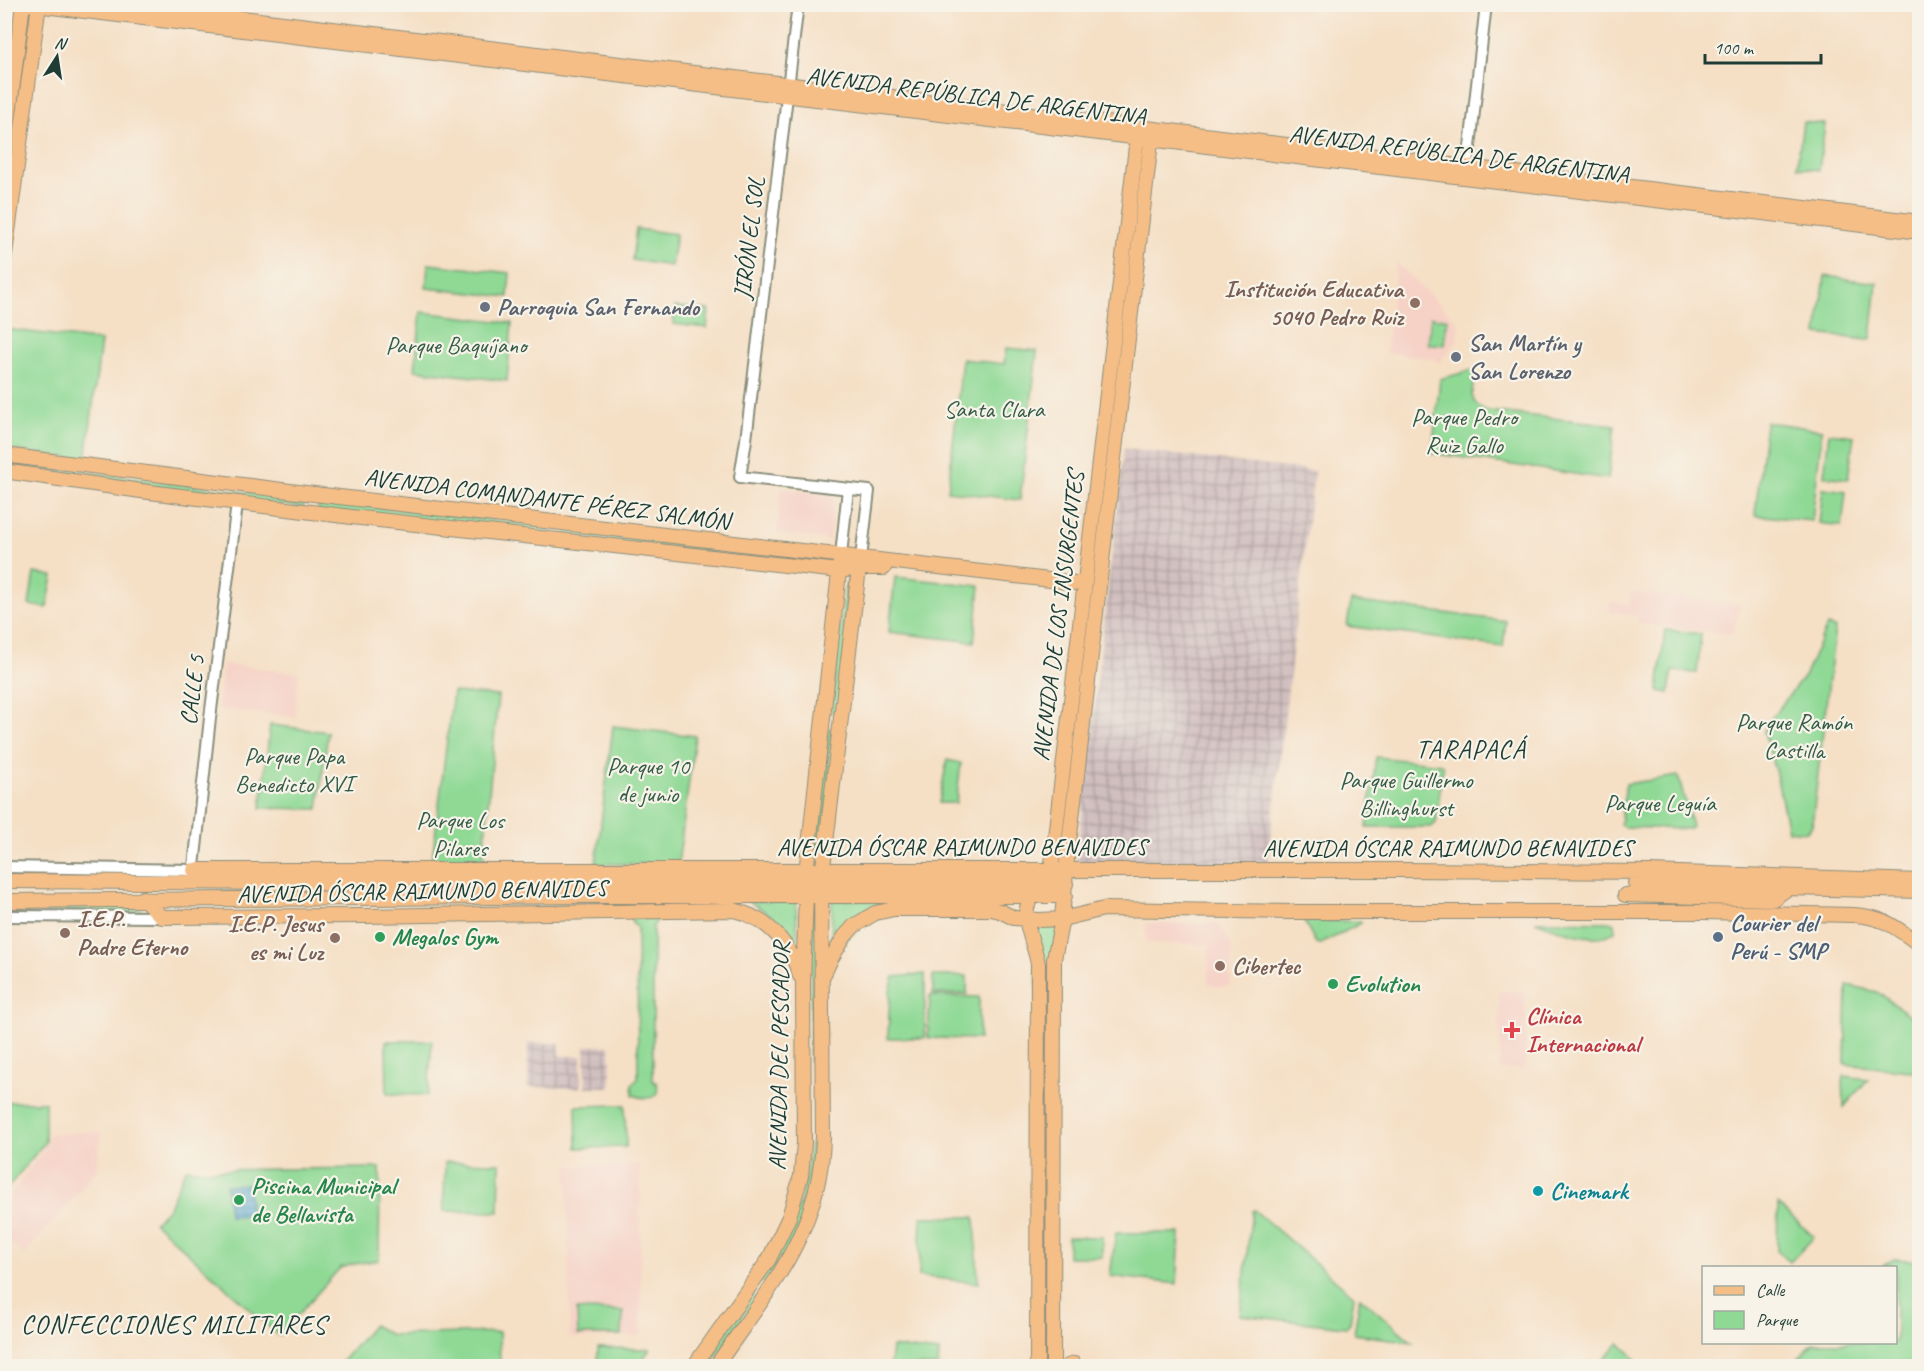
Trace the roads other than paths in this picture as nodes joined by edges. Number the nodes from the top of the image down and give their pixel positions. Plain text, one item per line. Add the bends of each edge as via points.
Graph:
1 (127, 4) edge
2 (798, 4) edge
3 (1486, 4) edge
4 (32, 5) edge
5 (788, 90) junction
6 (1137, 132) junction
7 (1152, 134) junction
8 (4, 153) edge
9 (1467, 172) junction
10 (1920, 222) edge
11 (1920, 232) edge
12 (4, 261) edge
13 (4, 455) edge
14 (24, 457) junction
15 (4, 471) edge
16 (21, 474) junction
17 (848, 489) junction
18 (237, 504) junction
19 (841, 555) junction
20 (860, 563) junction
21 (839, 571) junction
22 (1083, 588) junction
23 (823, 721) junction
24 (840, 724) junction
25 (1058, 811) junction
26 (1073, 813) junction
27 (4, 867) edge
28 (807, 870) junction
29 (822, 870) junction
30 (1050, 870) junction
31 (1698, 874) junction
32 (193, 876) junction
33 (4, 881) edge
34 (1920, 881) edge
35 (124, 882) junction
36 (147, 882) junction
37 (1066, 883) junction
38 (1635, 883) dead end
39 (1042, 884) junction
40 (1781, 888) junction
41 (603, 890) junction
42 (806, 890) junction
43 (821, 890) junction
44 (1679, 890) junction
45 (1920, 891) edge
46 (1625, 895) dead end
47 (1033, 896) junction
48 (1655, 896) junction
49 (730, 897) junction
50 (124, 899) junction
51 (270, 899) junction
52 (145, 900) junction
53 (4, 901) edge
54 (888, 903) junction
55 (1630, 912) junction
56 (1704, 912) junction
57 (1790, 914) junction
58 (1084, 915) junction
59 (4, 916) edge
60 (162, 917) junction
61 (209, 917) junction
62 (1021, 919) junction
63 (1062, 920) junction
64 (1058, 943) junction
65 (785, 944) junction
66 (1920, 945) edge
67 (823, 976) junction
68 (803, 984) junction
69 (1038, 1253) junction
70 (1054, 1253) junction
71 (1037, 1365) edge
72 (694, 1366) edge
73 (716, 1366) edge
74 (1053, 1366) edge

1 - 5 main road, AVENIDA REPÚBLICA DE ARGENTINA
2 - 5 street, JIRÓN EL SOL
3 - 9 street
4 - 5 main road, AVENIDA REPÚBLICA DE ARGENTINA
4 - 8 main road
4 - 12 main road
5 - 6 main road, AVENIDA REPÚBLICA DE ARGENTINA
5 - 17 street, JIRÓN EL SOL via 740,477
6 - 7 main road, AVENIDA REPÚBLICA DE ARGENTINA
6 - 22 main road, AVENIDA DE LOS INSURGENTES
7 - 9 main road, AVENIDA REPÚBLICA DE ARGENTINA
7 - 26 main road, AVENIDA DE LOS INSURGENTES
9 - 10 main road, AVENIDA REPÚBLICA DE ARGENTINA
9 - 11 main road, AVENIDA REPÚBLICA DE ARGENTINA
13 - 14 main road, AVENIDA COMANDANTE PÉREZ SALMÓN
14 - 16 main road via 18,465
14 - 19 main road, AVENIDA COMANDANTE PÉREZ SALMÓN
15 - 16 main road, AVENIDA COMANDANTE PÉREZ SALMÓN
16 - 18 main road, AVENIDA COMANDANTE PÉREZ SALMÓN
17 - 19 street
17 - 20 street via 869,492
18 - 21 main road, AVENIDA COMANDANTE PÉREZ SALMÓN
18 - 32 street, CALLE 5
19 - 20 main road, AVENIDA COMANDANTE PÉREZ SALMÓN
19 - 21 main road, AVENIDA DEL PESCADOR
20 - 21 main road, AVENIDA COMANDANTE PÉREZ SALMÓN
20 - 22 main road, AVENIDA COMANDANTE PÉREZ SALMÓN
20 - 24 main road, AVENIDA DEL PESCADOR
21 - 23 main road, AVENIDA DEL PESCADOR
22 - 25 main road, AVENIDA DE LOS INSURGENTES
23 - 24 main road
23 - 28 main road, AVENIDA DEL PESCADOR
24 - 29 main road, AVENIDA DEL PESCADOR
25 - 26 main road
25 - 30 main road, AVENIDA DE LOS INSURGENTES
26 - 37 main road, AVENIDA DE LOS INSURGENTES
27 - 32 street, AVENIDA ÓSCAR RAIMUNDO BENAVIDES
28 - 29 main road, AVENIDA ÓSCAR RAIMUNDO BENAVIDES
28 - 32 main road, AVENIDA ÓSCAR RAIMUNDO BENAVIDES
28 - 42 main road, AVENIDA DEL PESCADOR
29 - 30 main road, AVENIDA ÓSCAR RAIMUNDO BENAVIDES
29 - 43 main road, AVENIDA DEL PESCADOR
30 - 37 main road, AVENIDA ÓSCAR RAIMUNDO BENAVIDES
30 - 39 main road, AVENIDA DE LOS INSURGENTES
31 - 37 main road, AVENIDA ÓSCAR RAIMUNDO BENAVIDES via 1402,870
31 - 40 main road, AVENIDA ÓSCAR RAIMUNDO BENAVIDES
31 - 44 main road
32 - 36 main road, AVENIDA ÓSCAR RAIMUNDO BENAVIDES
32 - 41 main road, AVENIDA ÓSCAR RAIMUNDO BENAVIDES
33 - 35 main road, AVENIDA ÓSCAR RAIMUNDO BENAVIDES
34 - 40 main road, AVENIDA ÓSCAR RAIMUNDO BENAVIDES
35 - 36 main road, AVENIDA ÓSCAR RAIMUNDO BENAVIDES
35 - 50 main road via 133,891
36 - 52 main road via 139,890
37 - 39 main road, AVENIDA ÓSCAR RAIMUNDO BENAVIDES
37 - 47 main road, AVENIDA ÓSCAR RAIMUNDO BENAVIDES
37 - 63 main road, AVENIDA DE LOS INSURGENTES
38 - 44 main road, AVENIDA ÓSCAR RAIMUNDO BENAVIDES
39 - 43 main road, AVENIDA ÓSCAR RAIMUNDO BENAVIDES
39 - 47 main road, AVENIDA DE LOS INSURGENTES
40 - 44 main road, AVENIDA ÓSCAR RAIMUNDO BENAVIDES
40 - 45 main road, AVENIDA ÓSCAR RAIMUNDO BENAVIDES
40 - 57 main road
41 - 42 main road, AVENIDA ÓSCAR RAIMUNDO BENAVIDES
41 - 49 main road, AVENIDA ÓSCAR RAIMUNDO BENAVIDES
41 - 51 main road, AVENIDA ÓSCAR RAIMUNDO BENAVIDES
42 - 43 main road, AVENIDA ÓSCAR RAIMUNDO BENAVIDES
42 - 49 main road, AVENIDA ÓSCAR RAIMUNDO BENAVIDES
42 - 68 main road, AVENIDA DEL PESCADOR
43 - 54 main road, AVENIDA ÓSCAR RAIMUNDO BENAVIDES
43 - 67 main road, AVENIDA DEL PESCADOR
44 - 48 main road, AVENIDA ÓSCAR RAIMUNDO BENAVIDES
44 - 56 main road
46 - 48 main road, AVENIDA ÓSCAR RAIMUNDO BENAVIDES
47 - 54 main road, AVENIDA ÓSCAR RAIMUNDO BENAVIDES
47 - 62 main road, AVENIDA DE LOS INSURGENTES
48 - 55 main road via 1641,899
49 - 65 main road via 762,914
50 - 52 main road, AVENIDA ÓSCAR RAIMUNDO BENAVIDES
50 - 53 main road, AVENIDA ÓSCAR RAIMUNDO BENAVIDES
51 - 52 main road, AVENIDA ÓSCAR RAIMUNDO BENAVIDES
51 - 61 main road
52 - 60 main road
54 - 62 main road, AVENIDA ÓSCAR RAIMUNDO BENAVIDES via 990,909
54 - 67 main road, AVENIDA ÓSCAR RAIMUNDO BENAVIDES via 854,926 836,949
55 - 56 main road, AVENIDA ÓSCAR RAIMUNDO BENAVIDES
55 - 58 main road, AVENIDA ÓSCAR RAIMUNDO BENAVIDES via 1104,909
56 - 57 main road, AVENIDA ÓSCAR RAIMUNDO BENAVIDES
57 - 66 main road, AVENIDA ÓSCAR RAIMUNDO BENAVIDES via 1873,917 1891,924
58 - 63 main road, AVENIDA ÓSCAR RAIMUNDO BENAVIDES
58 - 64 main road
59 - 60 street, AVENIDA ÓSCAR RAIMUNDO BENAVIDES
60 - 61 main road, AVENIDA ÓSCAR RAIMUNDO BENAVIDES
61 - 65 main road, AVENIDA ÓSCAR RAIMUNDO BENAVIDES via 727,909 758,919
62 - 63 main road, AVENIDA ÓSCAR RAIMUNDO BENAVIDES
62 - 69 main road via 1035,946 1038,965
63 - 64 main road, AVENIDA DE LOS INSURGENTES
64 - 70 main road, AVENIDA DE LOS INSURGENTES via 1054,968
65 - 68 main road, AVENIDA ÓSCAR RAIMUNDO BENAVIDES
67 - 73 main road, AVENIDA DEL PESCADOR via 822,1155 815,1200 800,1240 782,1271
68 - 72 main road, AVENIDA DEL PESCADOR via 804,1143 794,1203 769,1259
69 - 70 main road
69 - 71 main road
70 - 74 main road, AVENIDA DE LOS INSURGENTES
71 - 74 main road

